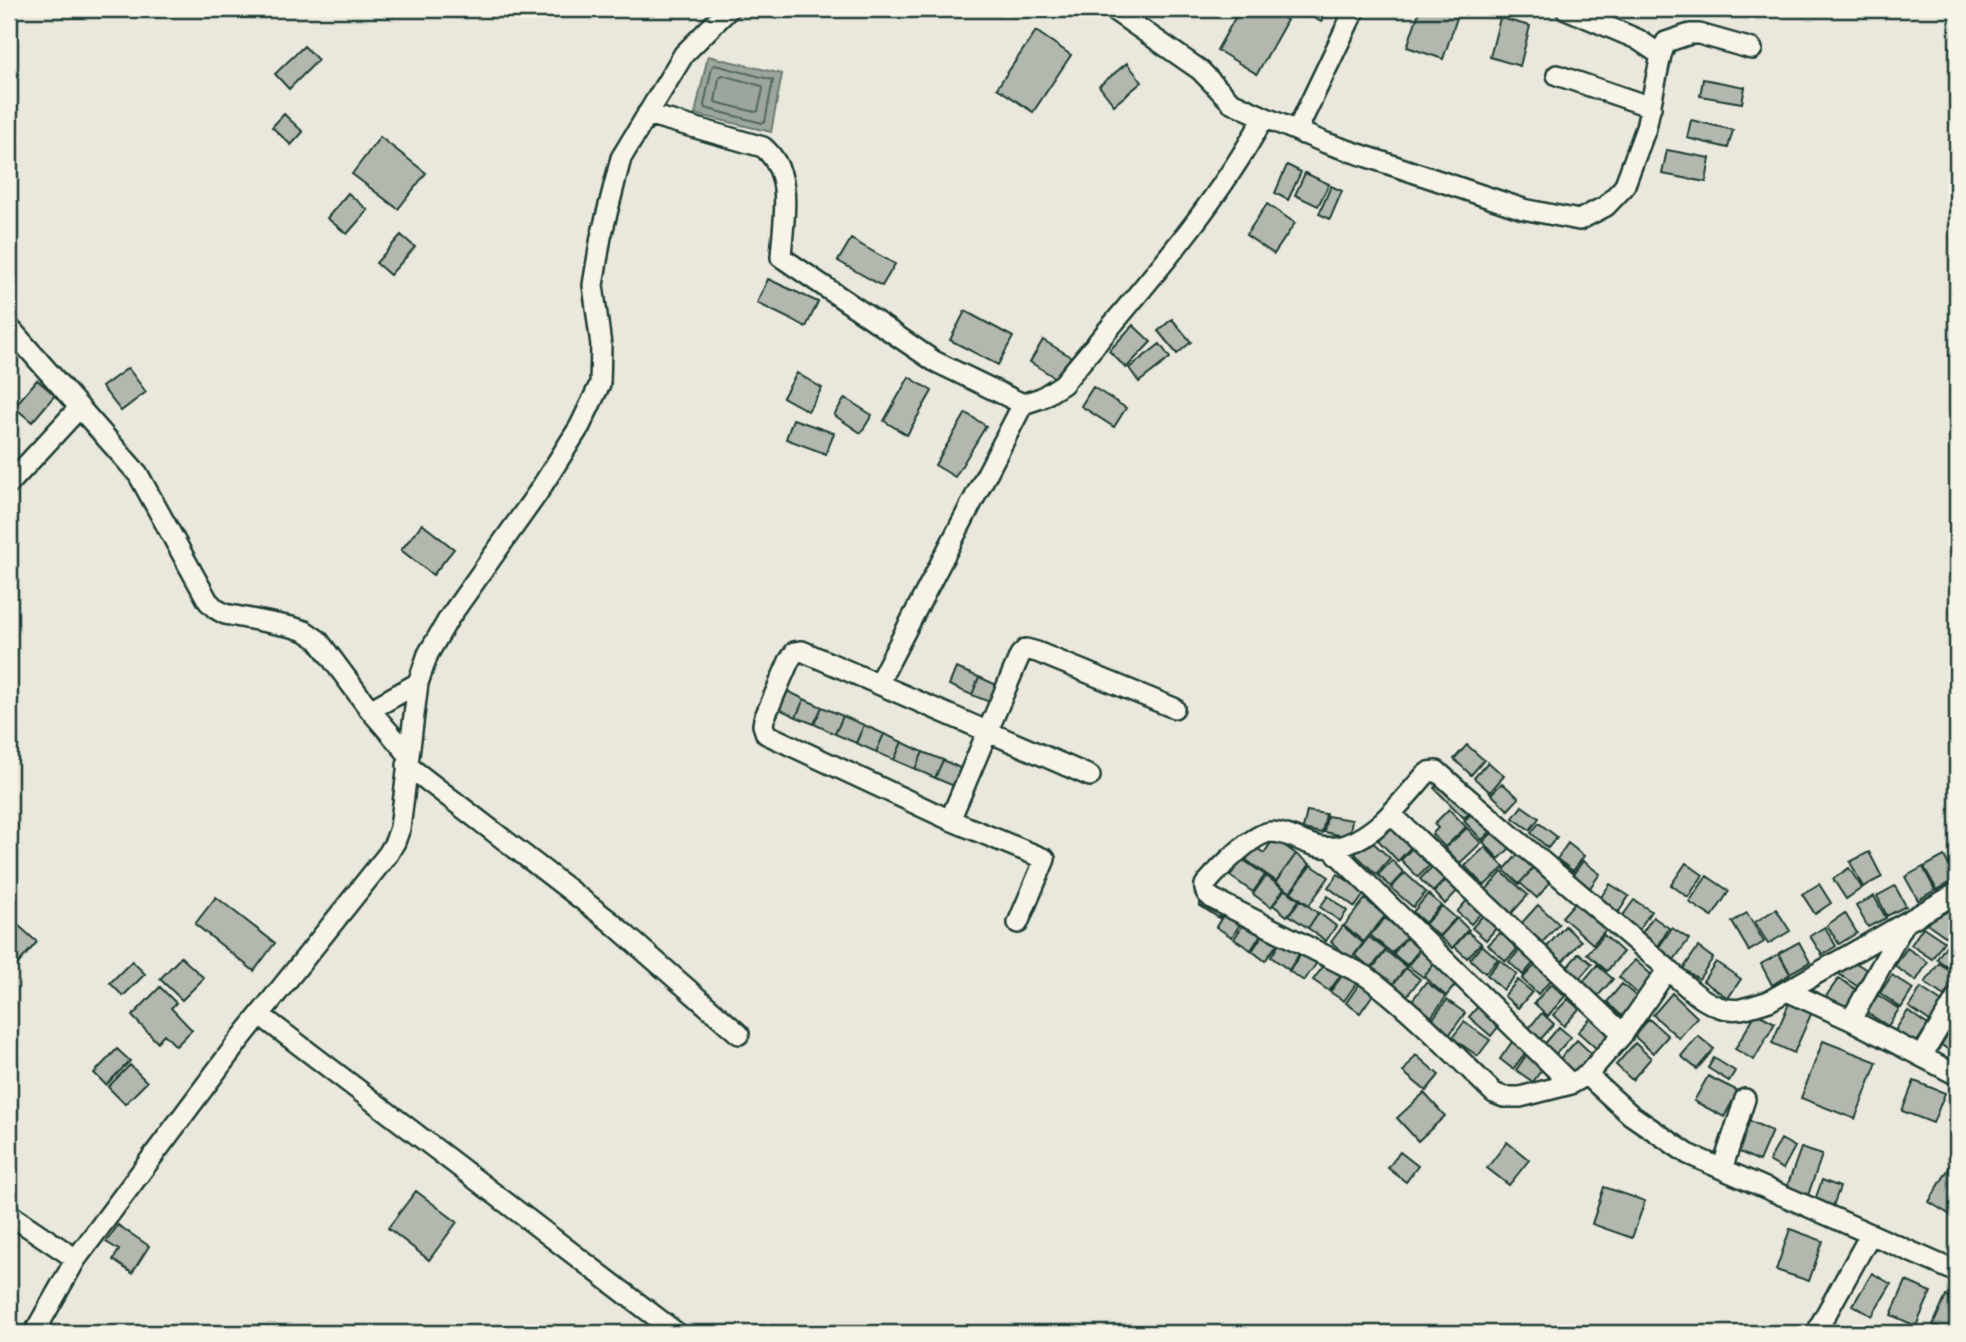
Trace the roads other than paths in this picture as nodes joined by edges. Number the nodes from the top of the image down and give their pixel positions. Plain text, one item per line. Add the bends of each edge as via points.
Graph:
1 (729, 9) edge
2 (1112, 9) edge
3 (1355, 9) edge
4 (1566, 9) edge
5 (1752, 49) dead end
6 (1661, 55) junction
7 (1557, 75) dead end
8 (1651, 107) junction
9 (647, 114) junction
10 (1264, 117) junction
11 (1303, 134) junction
12 (9, 327) edge
13 (1023, 404) junction
14 (79, 408) junction
15 (9, 484) edge
16 (418, 683) junction
17 (878, 684) junction
18 (1174, 708) dead end
19 (370, 710) junction
20 (988, 732) junction
21 (408, 759) junction
22 (1090, 776) dead end
23 (1391, 814) junction
24 (950, 820) junction
25 (1331, 848) junction
26 (1957, 893) edge
27 (1906, 922) junction
28 (1018, 923) dead end
29 (1668, 969) junction
30 (1787, 991) junction
31 (1957, 997) edge
32 (260, 1015) junction
33 (1851, 1020) junction
34 (739, 1034) dead end
35 (1623, 1034) junction
36 (1922, 1056) junction
37 (1957, 1075) edge
38 (1579, 1079) junction
39 (1745, 1099) dead end
40 (1722, 1169) junction
41 (9, 1214) edge
42 (1870, 1235) junction
43 (76, 1259) junction
44 (1957, 1272) edge
45 (1820, 1325) dead end
46 (34, 1333) edge
47 (677, 1333) edge

1 - 9 street via 684,54
2 - 10 street via 1200,70 1231,102
3 - 11 street via 1301,122
4 - 6 street via 1637,39
5 - 6 street via 1690,34 1666,42
6 - 8 street
7 - 8 street
8 - 11 street via 1624,187 1606,206 1579,220 1523,209
9 - 13 street via 763,147 774,156 785,183 781,257 934,360
9 - 16 street via 621,158 601,237 593,285 601,345 600,384 537,495 437,637
10 - 11 street
10 - 13 street via 1246,151 1188,232 1063,384
12 - 14 street
13 - 17 street
14 - 15 street
14 - 19 street via 138,474 208,601 225,614 305,631 318,640
16 - 19 street
16 - 21 street
17 - 20 street
17 - 24 street via 795,652 763,729
18 - 20 street via 1026,649
19 - 21 street
20 - 22 street
20 - 24 street
21 - 32 street via 395,842
21 - 34 street via 611,922
23 - 25 street via 1355,841
23 - 29 street via 1425,775 1437,771
23 - 35 street
24 - 28 street via 1045,859
25 - 38 street
25 - 38 street via 1268,832 1245,846 1204,889 1213,900 1366,976 1494,1093 1520,1097
26 - 27 street
27 - 30 street
27 - 33 street
29 - 30 street via 1693,992 1724,1009 1739,1010
29 - 35 street
30 - 33 street
31 - 36 street
32 - 43 street
32 - 47 street
33 - 36 street
35 - 38 street
36 - 37 street
38 - 40 street via 1688,1154
39 - 40 street
40 - 42 street
41 - 43 street
42 - 44 street
42 - 45 street
43 - 46 street

